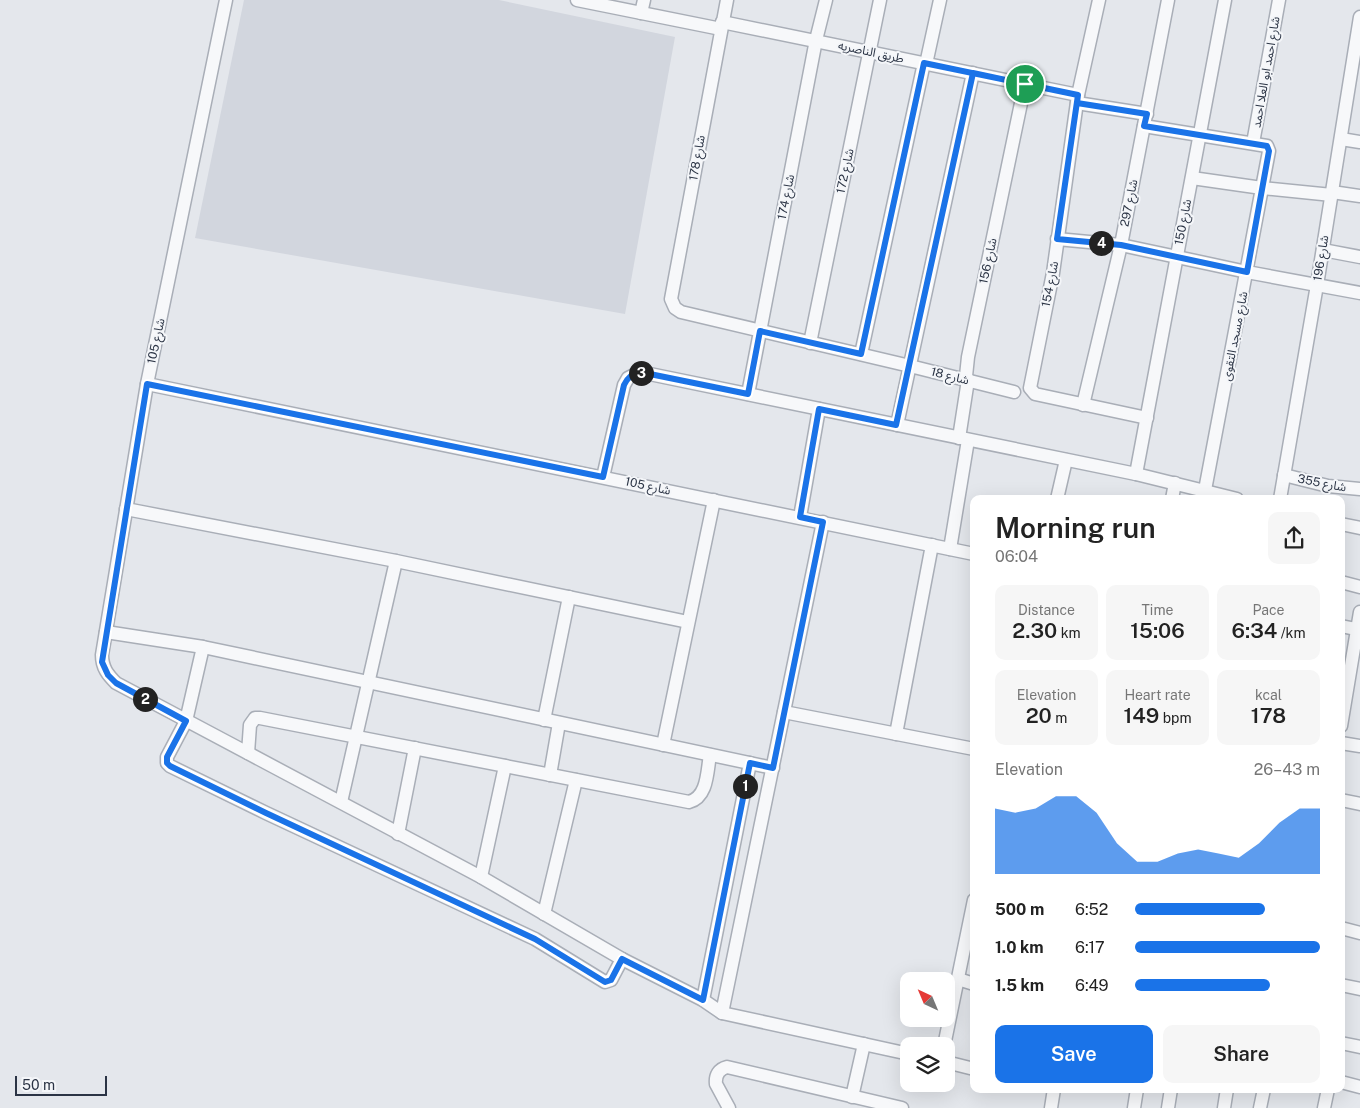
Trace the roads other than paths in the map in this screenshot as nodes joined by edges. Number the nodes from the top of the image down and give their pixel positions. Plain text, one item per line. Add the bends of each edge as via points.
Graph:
1 (226, 0) edge
2 (577, 0) edge
3 (644, 0) edge
4 (727, 0) edge
5 (826, 0) edge
6 (880, 0) edge
7 (940, 0) edge
8 (1099, 0) edge
9 (1168, 0) edge
10 (1225, 0) edge
11 (1279, 0) edge
12 (641, 13) junction
13 (1360, 17) edge
14 (722, 25) junction
15 (1359, 35) edge
16 (816, 40) junction
17 (870, 52) junction
18 (925, 63) junction
19 (973, 73) junction
20 (1025, 84) junction
21 (1077, 99) junction
22 (1145, 120) junction
23 (1200, 135) junction
24 (1340, 139) junction
25 (1360, 142) edge
26 (1253, 143) junction
27 (1269, 151) joint
28 (1192, 178) junction
29 (1262, 188) junction
30 (1332, 193) junction
31 (1360, 196) edge
32 (1057, 239) junction
33 (1121, 245) junction
34 (1322, 250) junction
35 (1177, 257) junction
36 (1360, 257) edge
37 (1247, 272) junction
38 (1317, 285) junction
39 (1360, 293) edge
40 (681, 312) joint
41 (760, 331) junction
42 (810, 342) junction
43 (861, 354) junction
44 (910, 366) junction
45 (968, 380) junction
46 (147, 384) junction
47 (1014, 392) dead end
48 (748, 394) junction
49 (1083, 405) junction
50 (819, 409) junction
51 (1147, 418) junction
52 (896, 425) junction
53 (964, 439) junction
54 (1066, 460) junction
55 (1136, 474) junction
56 (1284, 475) junction
57 (603, 477) junction
58 (1175, 483) junction
59 (1360, 489) edge
60 (1205, 490) junction
61 (1058, 495) edge
62 (1173, 495) edge
63 (1218, 495) edge
64 (1281, 495) edge
65 (714, 500) junction
66 (126, 509) junction
67 (800, 517) junction
68 (823, 522) junction
69 (1345, 525) edge
70 (1360, 528) edge
71 (932, 545) junction
72 (950, 548) junction
73 (970, 553) edge
74 (396, 561) junction
75 (1345, 583) edge
76 (1360, 587) edge
77 (569, 597) junction
78 (1360, 612) edge
79 (688, 622) junction
80 (1345, 627) edge
81 (1359, 630) edge
82 (106, 632) junction
83 (203, 647) junction
84 (1356, 665) edge
85 (369, 682) junction
86 (1345, 710) edge
87 (784, 712) junction
88 (544, 720) junction
89 (186, 721) junction
90 (559, 723) junction
91 (896, 734) junction
92 (356, 737) junction
93 (1345, 743) edge
94 (663, 745) junction
95 (1360, 746) edge
96 (415, 748) junction
97 (970, 748) edge
98 (248, 753) junction
99 (710, 755) junction
100 (750, 763) junction
101 (505, 766) junction
102 (773, 768) junction
103 (550, 775) junction
104 (576, 780) junction
105 (1345, 801) edge
106 (340, 802) junction
107 (1360, 804) edge
108 (398, 834) junction
109 (481, 877) junction
110 (544, 914) junction
111 (970, 920) edge
112 (1345, 929) edge
113 (1360, 933) edge
114 (622, 959) junction
115 (958, 980) junction
116 (970, 983) edge
117 (1345, 986) edge
118 (1360, 989) edge
119 (703, 1000) junction
120 (722, 1013) junction
121 (946, 1037) edge
122 (864, 1044) junction
123 (1345, 1044) edge
124 (1360, 1047) edge
125 (900, 1052) edge
126 (955, 1064) edge
127 (970, 1067) edge
128 (1345, 1083) edge
129 (1360, 1086) edge
130 (1053, 1093) edge
131 (1136, 1093) edge
132 (1170, 1093) edge
133 (1226, 1093) edge
134 (1263, 1093) edge
135 (1327, 1093) edge
136 (852, 1096) junction
137 (729, 1108) edge
138 (902, 1108) edge
139 (1050, 1108) edge
140 (1134, 1108) edge
141 (1168, 1108) edge
142 (1224, 1108) edge
143 (1260, 1108) edge
144 (1324, 1108) edge

1 - 46 street, شارع 105
2 - 12 street, طريق الناصريه
3 - 12 street
4 - 14 street, شارع 178
5 - 16 street, شارع 174
6 - 17 street, شارع 172
7 - 18 street
8 - 21 street, شارع 154
9 - 22 street, شارع 297
10 - 23 street, شارع 150
11 - 26 street, شارع احمد ابو العلا احمد
12 - 14 street, طريق الناصريه
13 - 15 street, شارع 196
14 - 16 street, طريق الناصريه
14 - 40 street, شارع 178 via 671,299
15 - 24 street, شارع 196
16 - 17 street, طريق الناصريه
16 - 41 street, شارع 174
17 - 18 street, طريق الناصريه
17 - 42 street, شارع 172
18 - 19 street, طريق الناصريه
18 - 43 street
19 - 20 street, طريق الناصريه
19 - 44 street
20 - 21 street, طريق الناصريه
20 - 45 street, شارع 156 via 968,357
21 - 22 street, طريق الناصريه
21 - 32 street, شارع 154
22 - 23 street, طريق الناصريه
22 - 33 street, شارع 297
23 - 26 street, طريق الناصريه
23 - 28 street, شارع 150
24 - 25 street
24 - 30 street, شارع 196
26 - 27 street, طريق الناصريه via 1267,146
27 - 29 street, شارع مسجد التقوى
28 - 29 street
28 - 35 street, شارع 150
29 - 30 street
29 - 37 street, شارع مسجد التقوى
30 - 31 street
30 - 34 street, شارع 196
32 - 33 street
32 - 49 street, شارع 154 via 1030,388 1035,394
33 - 35 street
33 - 49 street, شارع 297
34 - 36 street
34 - 38 street, شارع 196
35 - 37 street
35 - 51 street, شارع 150
37 - 38 street
37 - 60 street, شارع مسجد التقوى
38 - 39 street
38 - 56 street, شارع 196
40 - 41 street, شارع 18
41 - 42 street, شارع 18
41 - 48 street, شارع 174
42 - 43 street, شارع 18
43 - 44 street, شارع 18
44 - 45 street, شارع 18
44 - 52 street
45 - 47 street, شارع 18
45 - 53 street, شارع 156
46 - 57 street, شارع 105
46 - 66 street
48 - 50 street
48 - 57 street via 640,372 634,374 624,385
49 - 51 street, شارع 154
50 - 52 street
50 - 67 street
51 - 55 street, شارع 150
52 - 53 street
53 - 54 street
53 - 72 street, شارع 156
54 - 55 street
54 - 61 street
55 - 58 street
56 - 59 street, شارع 355 via 1328,486
56 - 64 street, شارع 196
57 - 65 street, شارع 105
58 - 60 street
58 - 62 street
60 - 63 street
65 - 67 street, شارع 105
65 - 79 street
66 - 74 street
66 - 82 street
67 - 68 street, شارع 105
68 - 71 street, شارع 105
68 - 87 street
69 - 70 street
71 - 72 street, شارع 105
71 - 91 street
72 - 73 street, شارع 105
74 - 77 street
74 - 85 street
75 - 76 street
77 - 79 street
77 - 88 street
78 - 81 street
79 - 94 street
80 - 81 street
81 - 84 street
82 - 83 street
82 - 89 street via 102,662 108,675 116,683
83 - 85 street
83 - 89 street
84 - 86 street
85 - 88 street
85 - 92 street
87 - 91 street
87 - 102 street
88 - 90 street
89 - 98 street
89 - 114 street via 167,757 170,766 535,939 605,982 611,980
90 - 94 street
90 - 103 street
91 - 97 street
92 - 96 street
92 - 98 street via 255,718 250,725
92 - 106 street
93 - 95 street
94 - 99 street
96 - 101 street
96 - 108 street
98 - 106 street
99 - 100 street
99 - 104 street via 702,794 689,802
100 - 102 street
100 - 119 street
101 - 103 street
101 - 109 street
102 - 120 street
103 - 104 street
104 - 110 street
105 - 107 street
106 - 108 street
108 - 109 street
109 - 110 street
110 - 114 street
111 - 115 street
112 - 113 street
114 - 119 street
115 - 116 street
115 - 121 street
117 - 118 street
119 - 120 street
120 - 122 street
122 - 125 street
122 - 136 street
123 - 124 street
126 - 127 street
128 - 129 street
130 - 139 street
131 - 140 street
132 - 141 street
133 - 142 street
134 - 143 street
135 - 144 street
136 - 137 street via 727,1067 719,1071 716,1084
136 - 138 street

